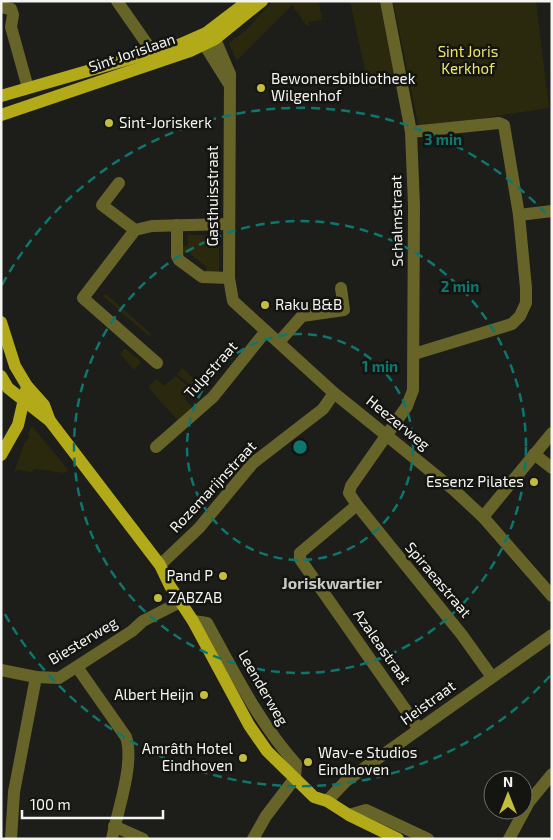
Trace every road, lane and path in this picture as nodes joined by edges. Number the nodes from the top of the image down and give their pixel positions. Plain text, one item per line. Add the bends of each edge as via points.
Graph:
1 (117, 1) edge
2 (248, 1) edge
3 (262, 1) edge
4 (386, 1) edge
5 (1, 7) edge
6 (208, 39) junction
7 (154, 58) junction
8 (28, 88) junction
9 (1, 96) edge
10 (1, 115) edge
11 (411, 132) junction
12 (119, 183) dead end
13 (552, 211) edge
14 (519, 216) junction
15 (229, 224) junction
16 (177, 225) junction
17 (135, 230) junction
18 (229, 278) junction
19 (341, 288) dead end
20 (1, 322) edge
21 (266, 331) junction
22 (279, 342) junction
23 (414, 354) junction
24 (157, 363) dead end
25 (1, 376) edge
26 (27, 386) junction
27 (334, 393) junction
28 (25, 402) junction
29 (50, 421) junction
30 (552, 433) edge
31 (386, 435) junction
32 (156, 447) dead end
33 (534, 454) junction
34 (1, 455) edge
35 (552, 468) edge
36 (357, 505) junction
37 (483, 517) junction
38 (162, 568) junction
39 (552, 596) edge
40 (180, 598) junction
41 (193, 621) junction
42 (552, 635) edge
43 (77, 667) junction
44 (1, 670) edge
45 (36, 677) junction
46 (492, 677) junction
47 (419, 729) junction
48 (552, 774) edge
49 (295, 778) junction
50 (327, 801) junction
51 (349, 815) junction
52 (113, 832) edge
53 (378, 835) edge
54 (11, 839) edge
55 (143, 839) edge
56 (253, 839) edge
57 (398, 839) edge
58 (428, 839) edge
59 (509, 839) edge

1 - 7 street
2 - 6 main road, Sint Jorislaan
3 - 6 main road, Sint Jorislaan
4 - 11 street, Schalmstraat
5 - 8 street via 11,9 13,15 10,26
6 - 7 main road, Sint Jorislaan
6 - 15 street, Gasthuisstraat via 229,84
7 - 8 main road, Sint Jorislaan
7 - 10 main road, Sint Jorislaan
8 - 9 main road, Sint Jorislaan
11 - 14 street via 504,125
11 - 23 street, Schalmstraat
12 - 17 street via 102,205
13 - 14 street
14 - 23 street via 526,288 526,303 520,316 512,324
15 - 16 street
15 - 18 street, Gasthuisstraat
16 - 17 street
16 - 18 street via 179,260 202,278
17 - 24 street via 82,298
18 - 21 street, Heezerweg via 233,301
19 - 22 street via 344,310 302,316
20 - 26 main road, Leenderweg via 15,366
21 - 22 street, Heezerweg
21 - 32 street, Tulpstraat via 213,397
22 - 27 street, Heezerweg
23 - 31 street, Schalmstraat via 412,398
25 - 28 main road, Leenderweg via 8,388
26 - 28 main road
26 - 29 main road, Leenderweg via 44,405
27 - 31 street, Heezerweg
27 - 38 street, Rozemarijnstraat via 322,409 252,463
28 - 29 main road, Leenderweg
28 - 34 main road via 18,425
29 - 38 main road, Leenderweg
30 - 33 street
31 - 36 street, Schalmstraat via 351,486 349,493
31 - 37 street, Heezerweg
33 - 35 street
33 - 37 street
36 - 46 street, Spiraeastraat
36 - 47 street, Azaleastraat via 300,553 300,559
37 - 39 street, Heezerweg
38 - 40 main road, Leenderweg via 170,576
40 - 41 main road, Leenderweg
40 - 43 street, Biesterweg
41 - 49 main road, Leenderweg via 249,725 267,751
41 - 49 street, Leenderweg via 208,623 274,740 296,764
42 - 46 street, Heistraat
43 - 45 street, Biesterweg via 59,678
43 - 52 street via 129,745 129,759
44 - 45 street
45 - 54 street, Biesterweg via 14,792
46 - 47 street, Heistraat
47 - 50 street, Heistraat via 346,781
48 - 59 street via 530,802
49 - 50 main road, Leenderweg via 314,797
49 - 56 street
50 - 51 main road, Leenderweg
51 - 53 main road, Leenderweg
51 - 58 street via 366,810
52 - 55 street
53 - 57 main road, Leenderweg

